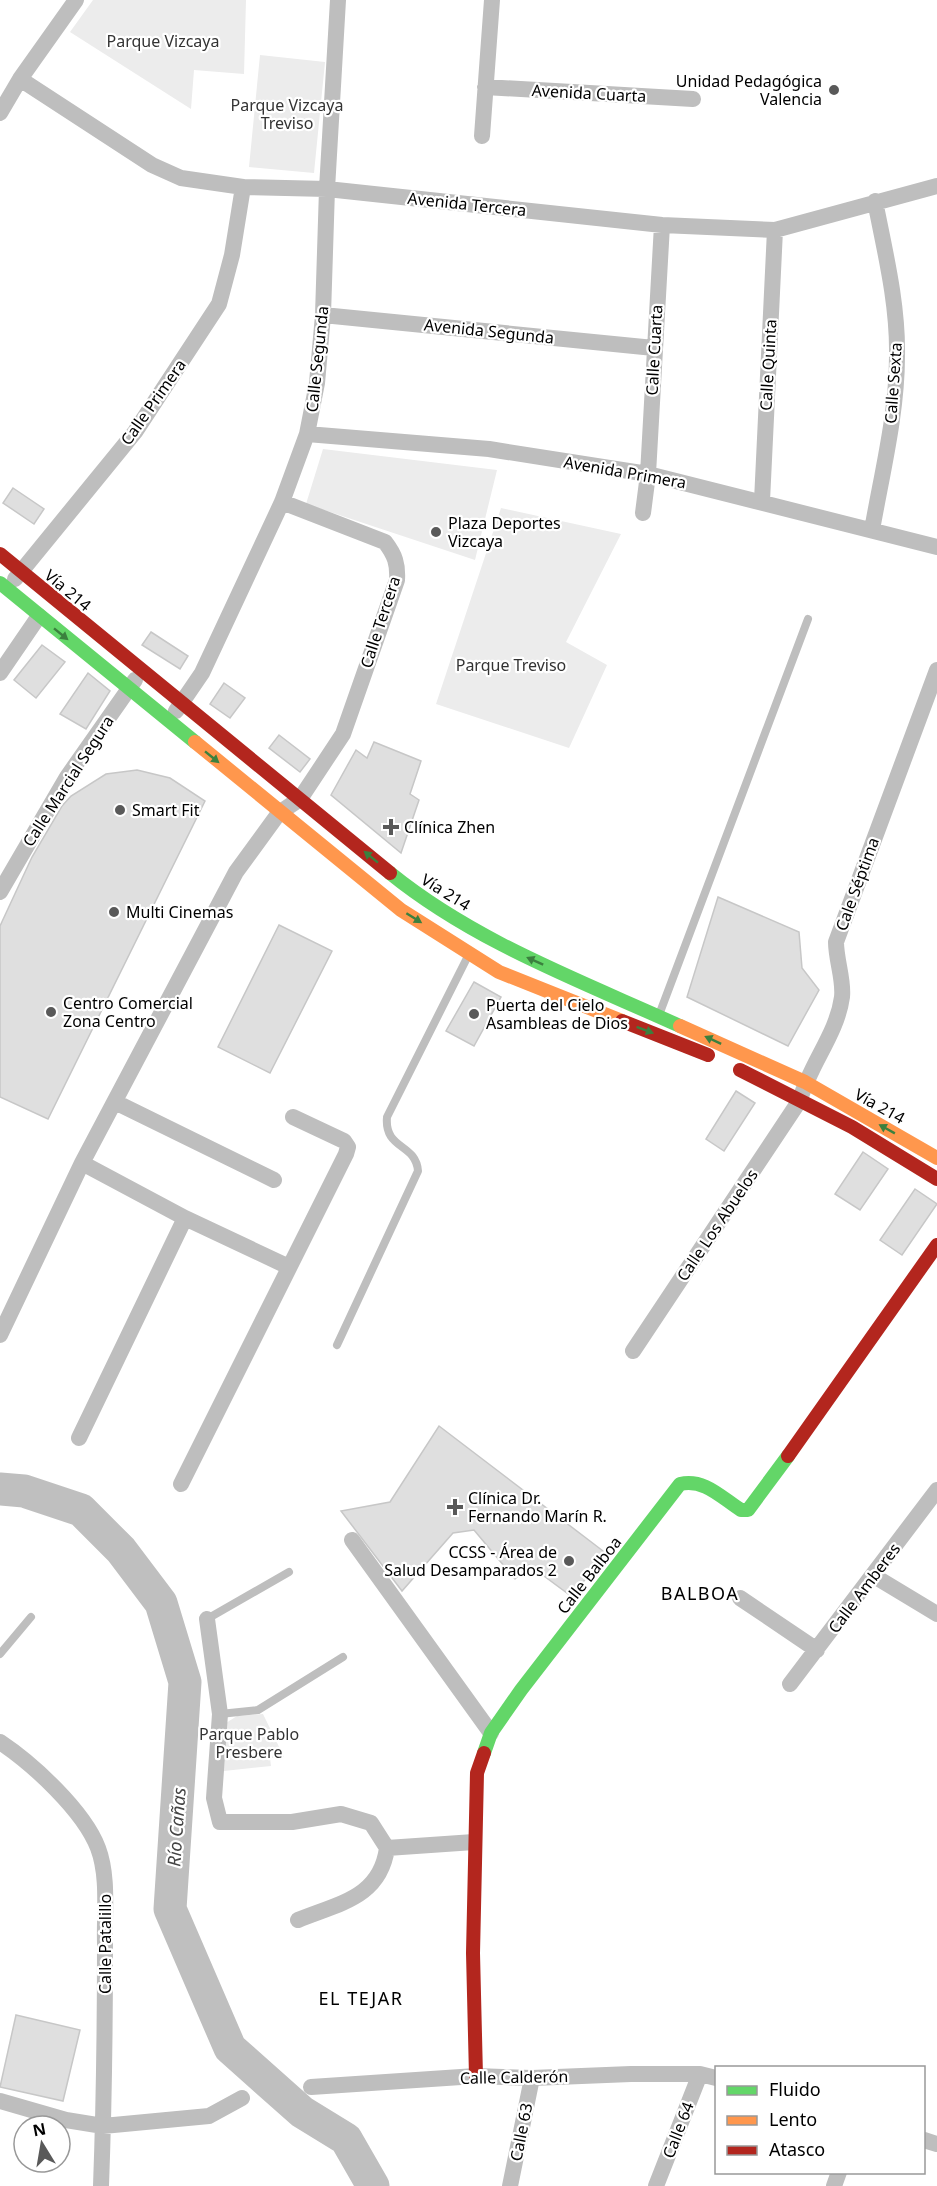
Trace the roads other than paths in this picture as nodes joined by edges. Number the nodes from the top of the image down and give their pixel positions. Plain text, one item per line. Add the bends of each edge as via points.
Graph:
1 (76, 0) edge
2 (338, 0) edge
3 (492, 0) edge
4 (20, 78) junction
5 (485, 87) junction
6 (693, 99) dead end
7 (0, 113) edge
8 (482, 136) dead end
9 (937, 186) edge
10 (243, 187) junction
11 (327, 189) junction
12 (875, 201) junction
13 (662, 225) junction
14 (775, 230) junction
15 (323, 315) junction
16 (654, 348) junction
17 (307, 434) junction
18 (648, 474) junction
19 (762, 501) junction
20 (282, 502) junction
21 (643, 513) dead end
22 (872, 530) junction
23 (937, 547) edge
24 (0, 554) edge
25 (20, 572) junction
26 (4, 586) edge
27 (39, 616) junction
28 (808, 619) dead end
29 (937, 670) edge
30 (141, 672) junction
31 (0, 673) edge
32 (129, 689) junction
33 (182, 703) junction
34 (168, 721) junction
35 (300, 799) junction
36 (279, 813) junction
37 (0, 892) edge
38 (469, 953) junction
39 (659, 1015) junction
40 (805, 1082) junction
41 (800, 1100) junction
42 (115, 1102) junction
43 (293, 1117) dead end
44 (937, 1158) edge
45 (82, 1163) junction
46 (937, 1179) edge
47 (274, 1180) dead end
48 (185, 1218) junction
49 (937, 1245) edge
50 (289, 1267) junction
51 (0, 1335) edge
52 (337, 1344) dead end
53 (633, 1351) dead end
54 (79, 1438) dead end
55 (181, 1484) dead end
56 (937, 1490) edge
57 (932, 1508) edge
58 (352, 1540) dead end
59 (289, 1572) dead end
60 (874, 1576) junction
61 (740, 1598) dead end
62 (937, 1614) edge
63 (31, 1617) dead end
64 (207, 1619) joint
65 (817, 1650) junction
66 (0, 1654) edge
67 (343, 1657) dead end
68 (790, 1684) dead end
69 (220, 1714) junction
70 (491, 1733) junction
71 (0, 1742) edge
72 (474, 1842) junction
73 (387, 1848) junction
74 (298, 1920) dead end
75 (476, 2076) junction
76 (708, 2076) edge
77 (532, 2078) junction
78 (311, 2087) dead end
79 (242, 2098) dead end
80 (0, 2101) edge
81 (103, 2126) junction
82 (101, 2186) edge
83 (510, 2186) edge
84 (656, 2186) edge

1 - 4 street
2 - 11 street, Calle Segunda
3 - 5 street
4 - 7 street
4 - 10 street, Avenida Tercera via 152,165 181,178
5 - 6 street, Avenida Cuarta
5 - 8 street
9 - 12 street, Avenida Tercera
10 - 11 street, Avenida Tercera
10 - 25 street, Calle Primera via 219,304 135,432
11 - 13 street, Avenida Tercera
11 - 15 street, Calle Segunda
12 - 14 street, Avenida Tercera
12 - 22 street, Calle Sexta via 892,285 897,356 891,421
13 - 14 street, Avenida Tercera
13 - 16 street, Calle Cuarta
14 - 19 street, Calle Quinta
15 - 16 street, Avenida Segunda
15 - 17 street, Calle Segunda via 317,383
16 - 18 street, Calle Cuarta
17 - 18 street, Avenida Primera via 489,449
17 - 20 street, Calle Segunda
18 - 19 street, Avenida Primera
18 - 21 street, Calle Cuarta
19 - 22 street, Avenida Primera
20 - 33 street, Calle Segunda via 202,673
20 - 35 street, Calle Tercera via 385,542 398,565 343,734
22 - 23 street, Avenida Primera
24 - 25 main road, Vía 214
25 - 26 street, Calle Primera
25 - 30 main road, Vía 214
26 - 27 main road, Vía 214
27 - 31 street
27 -> 32 main road, Vía 214
28 - 39 lane
29 - 40 street, Cale Séptima via 836,942 842,995 837,1016
30 - 32 street, Calle Marcial Segura
30 - 33 main road, Vía 214
32 - 34 main road, Vía 214
32 - 37 street, Calle Marcial Segura via 67,777
33 - 34 street, Calle Segunda
33 - 35 main road, Vía 214
34 -> 36 main road, Vía 214
35 - 36 street
39 -> 35 main road, Vía 214 via 501,945 411,890
36 -> 38 main road, Vía 214 via 401,910
36 - 42 street via 236,872
38 -> 41 main road, Vía 214 via 499,972 703,1053
38 - 52 lane via 387,1118 390,1139 414,1155 418,1171
40 -> 39 main road, Vía 214
40 - 41 street, Cale Séptima
44 -> 40 main road, Vía 214
41 - 46 main road, Vía 214 via 852,1126
41 - 53 street, Calle Los Abuelos
42 - 45 street
42 - 47 street
43 - 50 street via 344,1141 348,1147
45 - 48 street
45 - 51 street
48 - 50 street
48 - 54 street
49 - 70 main road, Calle Balboa via 752,1506 741,1510 697,1482 688,1480 680,1484
50 - 55 street
56 - 57 street, Calle Amberes
57 - 60 street, Calle Amberes
58 - 70 street
59 - 64 lane
60 - 62 street
60 - 65 street, Calle Amberes
61 - 65 street
63 - 66 lane
64 - 69 street
65 - 68 street, Calle Amberes
67 - 69 lane via 258,1710
69 - 73 street via 214,1798 220,1822 292,1822 341,1814 371,1823
70 - 72 main road, Calle Balboa via 477,1773
71 - 81 street, Calle Patalillo via 27,1760 74,1811 98,1848 104,1886
72 - 73 street
72 - 75 main road, Calle Balboa
73 - 74 street via 385,1866 365,1892
75 - 77 street, Calle Calderón
75 - 78 street, Calle Calderón
76 - 77 street, Calle Calderón
76 - 84 street, Calle 64
77 - 83 street, Calle 63
79 - 81 street via 209,2115
80 - 81 street
81 - 82 street, Calle Patalillo

